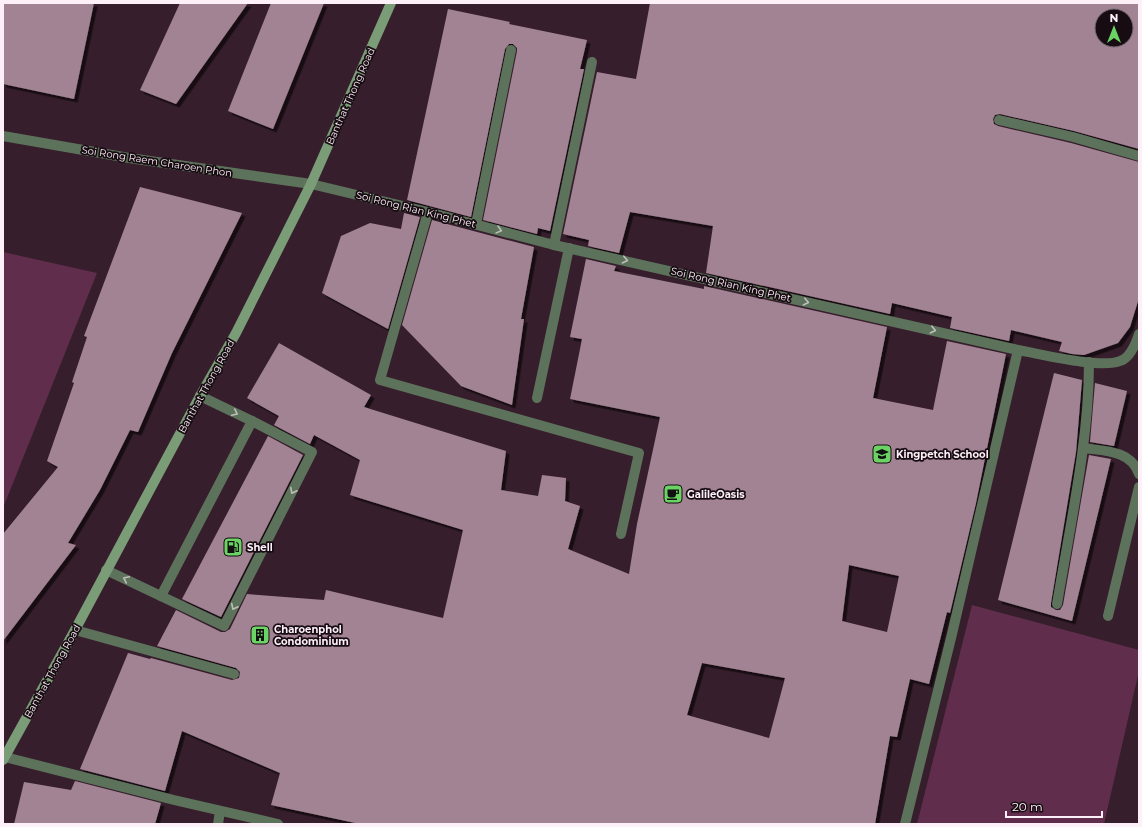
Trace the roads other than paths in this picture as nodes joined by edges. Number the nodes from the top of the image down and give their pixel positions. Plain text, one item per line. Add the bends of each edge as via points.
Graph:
1 (392, 3) edge
2 (511, 50) dead end
3 (592, 62) dead end
4 (999, 120) dead end
5 (3, 136) edge
6 (1139, 156) edge
7 (311, 184) junction
8 (428, 212) junction
9 (476, 224) junction
10 (554, 244) junction
11 (569, 248) junction
12 (1139, 334) edge
13 (1018, 350) junction
14 (1089, 362) junction
15 (200, 396) junction
16 (537, 398) dead end
17 (252, 421) junction
18 (1083, 448) junction
19 (1139, 474) edge
20 (1139, 487) edge
21 (621, 534) dead end
22 (106, 570) junction
23 (161, 596) junction
24 (1057, 604) dead end
25 (1108, 616) dead end
26 (75, 630) junction
27 (234, 674) dead end
28 (4, 759) edge
29 (220, 811) junction
30 (218, 824) edge
31 (278, 824) edge
32 (905, 824) edge

1 - 7 main road, Banthat Thong Road
2 - 9 street
3 - 10 street
4 - 6 street
5 - 7 street, Soi Rong Raem Charoen Phon via 129,158
7 - 8 street, Soi Rong Rian King Phet
7 - 15 main road, Banthat Thong Road via 236,333
8 - 9 street, Soi Rong Rian King Phet
8 - 21 street via 380,380 639,454
9 -> 10 street, Soi Rong Rian King Phet
10 - 11 street, Soi Rong Rian King Phet
11 -> 13 street, Soi Rong Rian King Phet
11 - 16 street
12 - 14 street, Soi Rong Rian King Phet via 1129,354 1121,361
13 - 14 street, Soi Rong Rian King Phet
13 - 32 street
14 - 18 street
15 -> 17 street
15 - 22 main road, Banthat Thong Road
17 - 23 street
17 -> 23 street via 312,452 224,626
18 - 19 street via 1116,453 1131,460
18 - 24 street
20 - 25 street
23 -> 22 street
22 - 26 main road, Banthat Thong Road
26 - 27 street
26 - 28 main road, Banthat Thong Road
28 - 29 street
29 - 30 street
29 - 31 street

